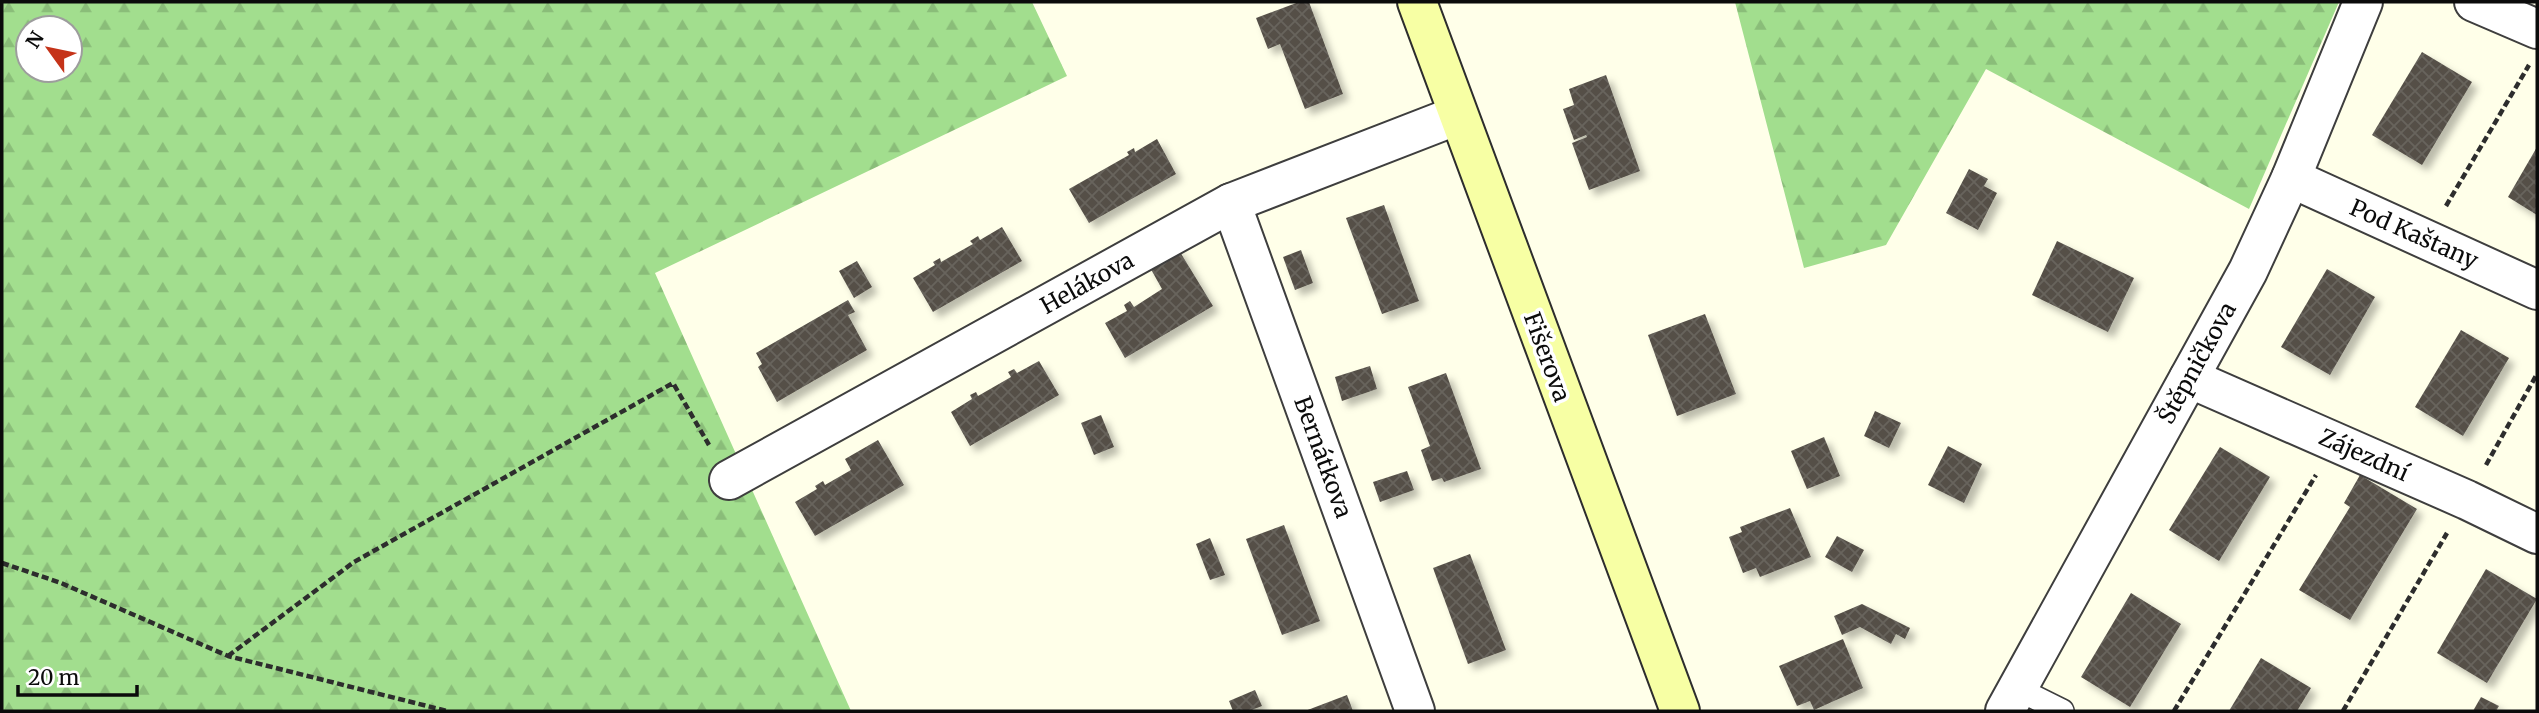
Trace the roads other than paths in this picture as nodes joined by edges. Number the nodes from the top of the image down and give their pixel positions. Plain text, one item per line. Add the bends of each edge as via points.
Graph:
1 (1417, 2) edge
2 (2363, 2) edge
3 (2474, 2) edge
4 (2534, 46) edge
5 (1458, 115) junction
6 (2291, 178) junction
7 (1231, 203) junction
8 (2537, 290) edge
9 (2189, 378) junction
10 (729, 481) road end
11 (2537, 534) edge
12 (2010, 700) edge
13 (1416, 711) edge
14 (1680, 711) edge
15 (2062, 711) edge

1 - 5 street, Fišerova
2 - 6 street, Štěpničkova
3 - 4 street
5 - 7 street, Helákova
5 - 14 street, Fišerova
6 - 8 street, Pod Kaštany
6 - 9 street, Štěpničkova via 2248,271
7 - 10 street, Helákova
7 - 13 street, Bernátkova
9 - 11 street, Zájezdní
9 - 12 street, Štěpničkova
12 - 15 lane

